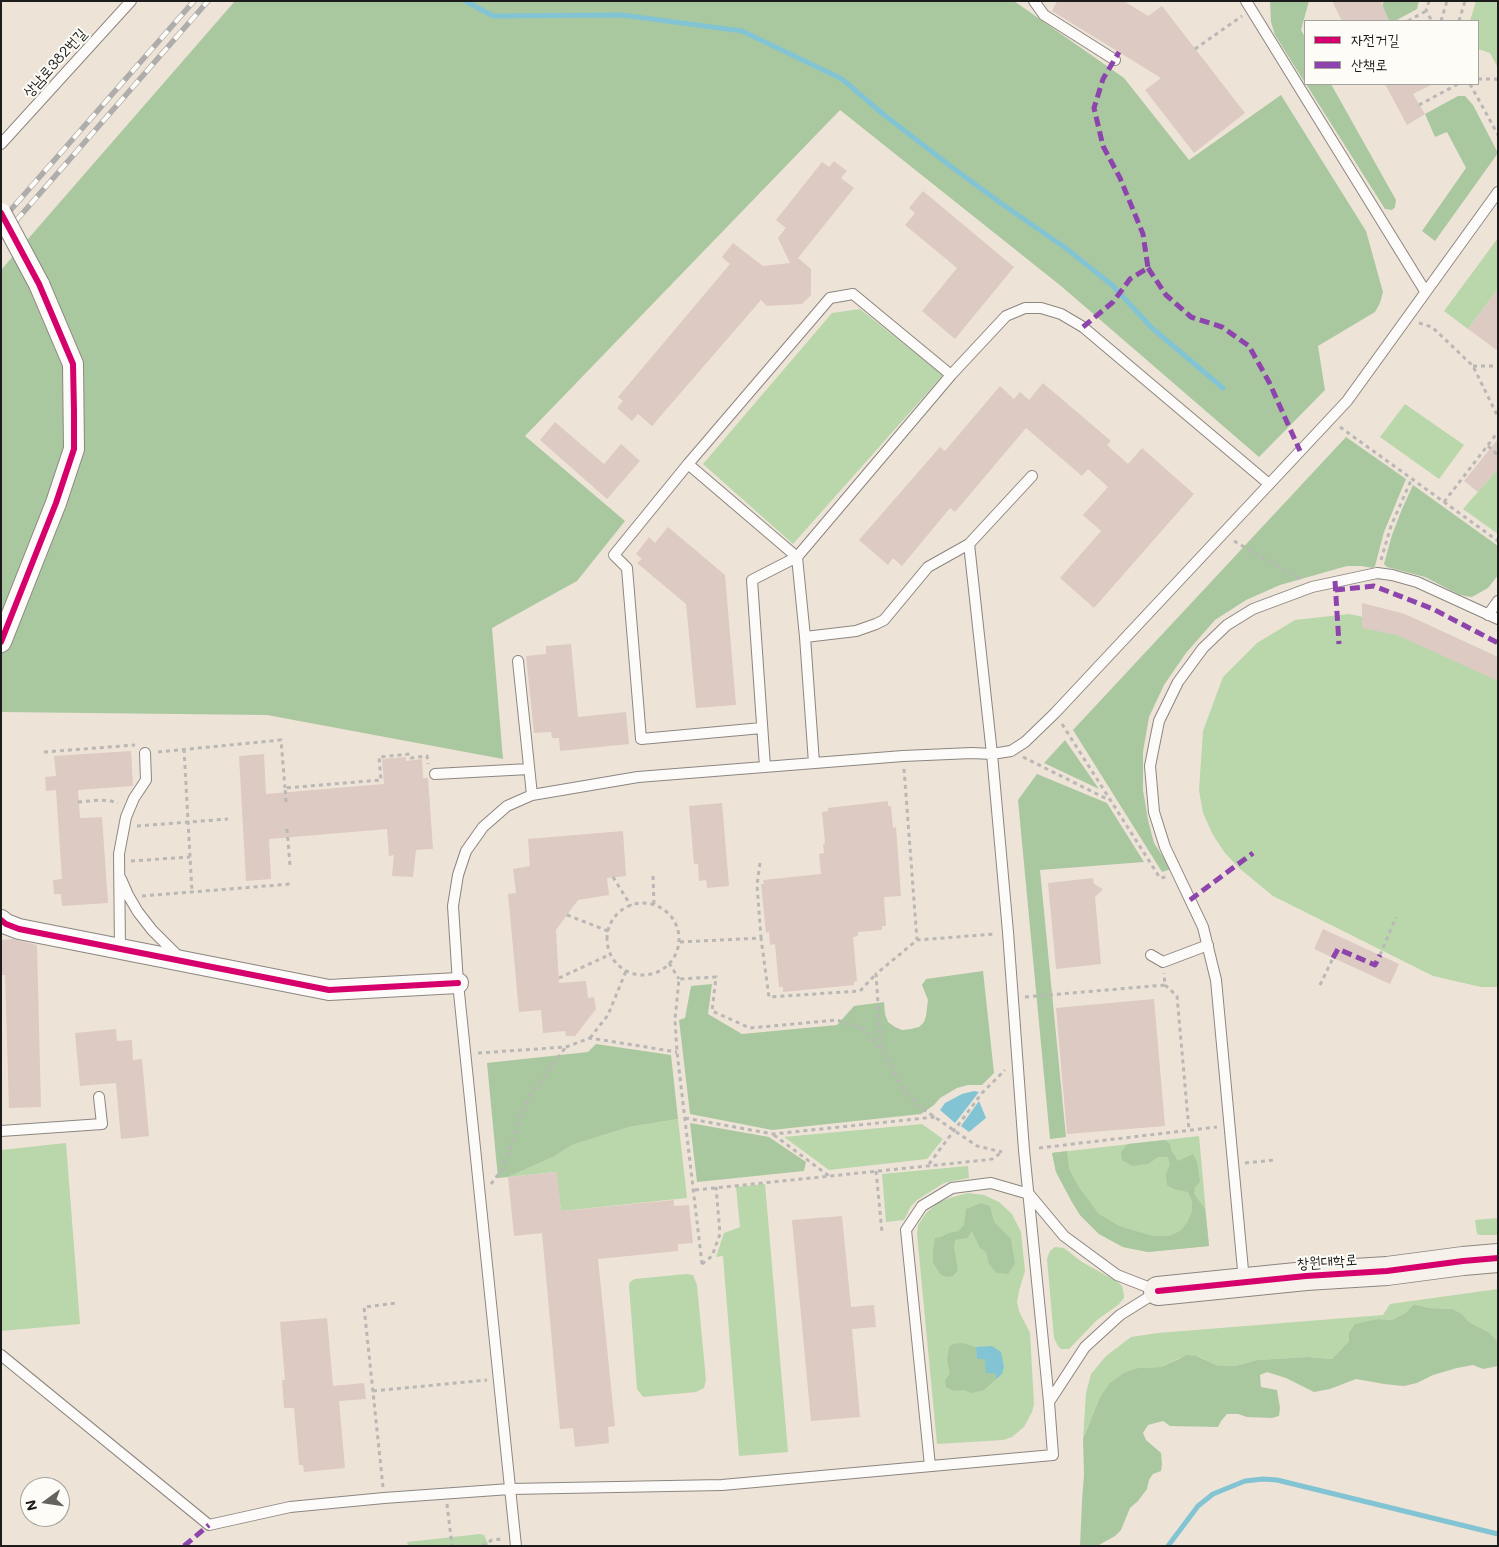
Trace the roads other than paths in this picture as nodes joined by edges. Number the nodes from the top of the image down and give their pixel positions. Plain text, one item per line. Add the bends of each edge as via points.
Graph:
1 (131, 1) edge
2 (1034, 1) edge
3 (1249, 5) edge
4 (1114, 60) dead end
5 (1, 144) edge
6 (1496, 198) edge
7 (1, 213) edge
8 (1426, 291) junction
9 (951, 375) junction
10 (688, 464) junction
11 (1032, 476) dead end
12 (1269, 484) junction
13 (969, 544) junction
14 (797, 557) junction
15 (1498, 602) edge
16 (1493, 617) edge
17 (805, 637) junction
18 (1, 642) edge
19 (518, 661) dead end
20 (762, 728) junction
21 (145, 753) road end
22 (992, 754) junction
23 (814, 763) junction
24 (765, 767) junction
25 (529, 769) junction
26 (432, 772) road end
27 (532, 795) junction
28 (119, 867) junction
29 (1, 920) edge
30 (1208, 945) junction
31 (120, 949) junction
32 (1151, 954) dead end
33 (183, 961) junction
34 (458, 983) junction
35 (99, 1097) dead end
36 (1, 1131) edge
37 (1029, 1194) junction
38 (1498, 1258) edge
39 (1244, 1282) junction
40 (1158, 1291) junction
41 (1, 1354) edge
42 (1049, 1402) junction
43 (930, 1466) junction
44 (510, 1489) junction
45 (516, 1542) edge

1 - 5 lane, 상남로382번길
2 - 4 lane via 1044,15
3 - 8 lane
6 - 8 lane
7 - 18 street, bridge via 40,284 73,364 74,449 53,512
8 - 12 lane via 1347,401
9 - 10 lane via 853,294 830,298
9 - 12 lane via 1006,316 1025,308 1041,308 1061,314 1083,327
9 - 14 lane
10 - 14 lane
10 - 20 lane via 614,555 627,568 641,739
11 - 13 lane
12 - 22 lane via 1025,742 1011,752
13 - 17 lane via 928,567 889,615 876,624 856,631
13 - 22 lane
14 - 17 lane
14 - 20 lane via 752,580
15 - 16 lane
16 - 30 lane via 1417,582 1377,573 1312,587 1253,609 1227,625 1203,648 1178,682 1159,721 1150,766 1154,812 1165,847 1203,927
17 - 23 lane
19 - 25 lane
20 - 24 lane
21 - 28 lane via 146,780 134,798 124,827
22 - 23 lane
22 - 37 lane
23 - 24 lane
24 - 27 lane via 638,777
25 - 26 lane
25 - 27 lane
27 - 34 lane via 507,806 483,827 466,851 458,875 454,906
28 - 31 lane
28 - 33 lane via 138,912
29 - 31 street via 19,929
30 - 32 lane via 1163,962
30 - 39 lane via 1216,980
31 - 33 street
33 - 34 street via 328,990
34 - 44 lane
35 - 36 lane via 102,1124
37 - 40 lane via 1064,1236 1117,1275
37 - 42 lane
37 - 43 lane via 991,1183 952,1188 922,1206 906,1230
38 - 39 street, 창원대학로
39 - 40 street, 창원대학로
40 - 42 lane via 1120,1314 1085,1347
41 - 44 lane via 209,1525 290,1507
42 - 43 lane via 1053,1455
43 - 44 lane via 722,1485
44 - 45 lane

